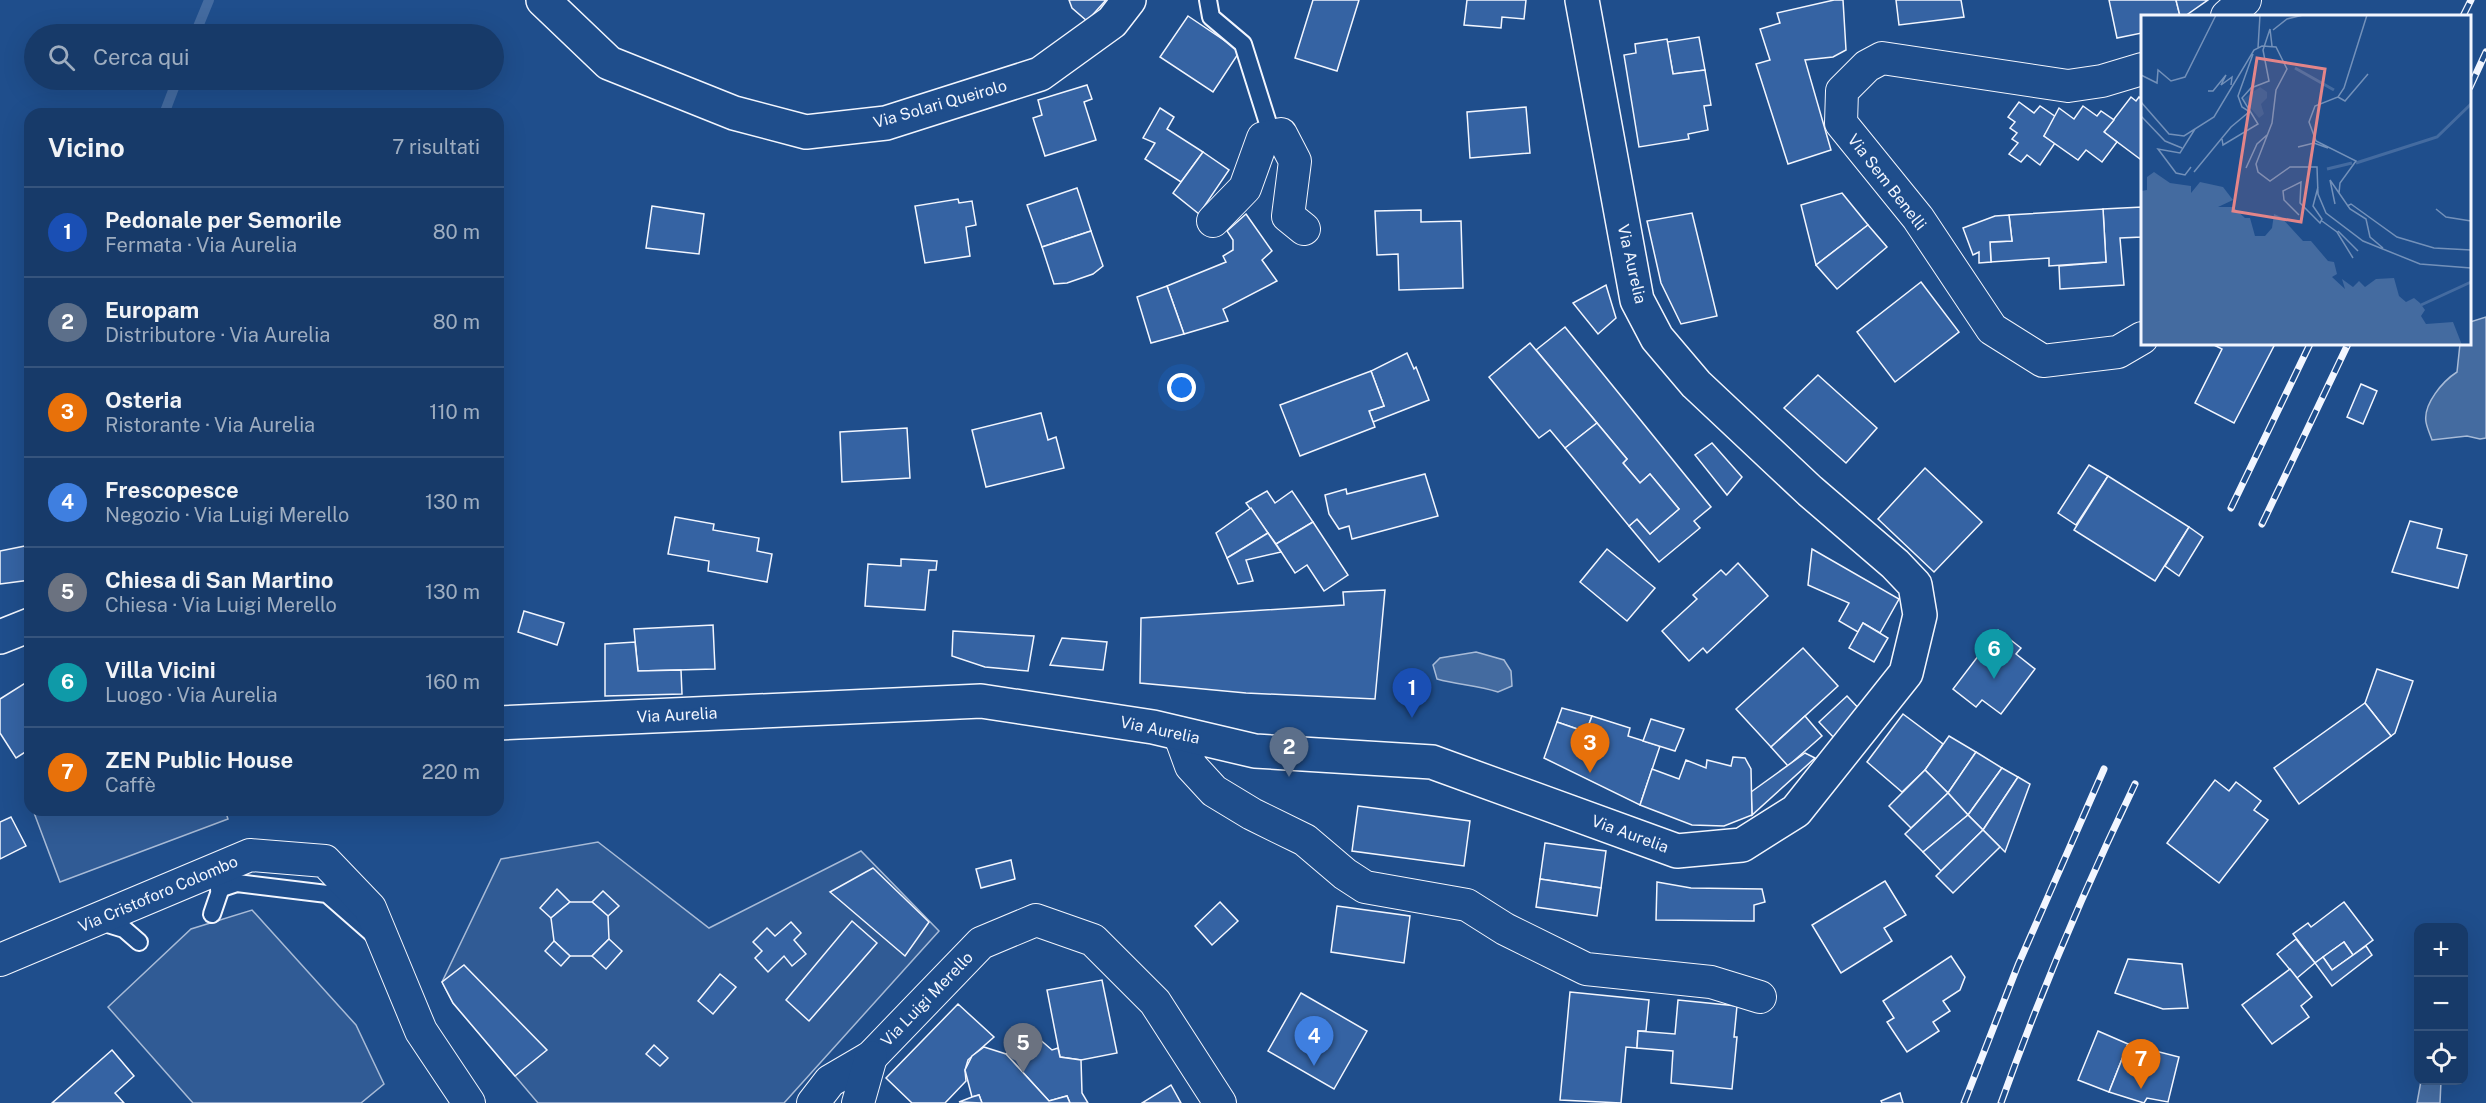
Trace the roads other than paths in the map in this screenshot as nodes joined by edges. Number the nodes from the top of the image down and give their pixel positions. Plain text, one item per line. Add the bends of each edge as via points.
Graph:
1 (543, 0) edge
2 (1130, 0) edge
3 (1208, 0) edge
4 (1582, 0) edge
5 (2244, 0) edge
6 (2228, 15) edge
7 (2141, 69) edge
8 (1272, 136) junction
9 (1212, 221) dead end
10 (1304, 229) dead end
11 (2130, 345) edge
12 (24, 627) edge
13 (0, 637) edge
14 (504, 723) edge
15 (1179, 733) junction
16 (225, 877) junction
17 (212, 914) dead end
18 (96, 920) junction
19 (139, 942) dead end
20 (0, 960) edge
21 (1760, 997) dead end
22 (871, 1057) junction
23 (864, 1099) edge
24 (469, 1103) edge
25 (813, 1103) edge
26 (1220, 1103) edge

1 - 2 main road, Via Solari Queirolo via 609,63 734,113 806,132 886,123 1040,74 1112,22
3 - 8 lane via 1211,17 1244,44
4 - 15 main road, Via Aurelia via 1637,300 1657,338 1696,384 1915,585 1920,615 1906,673 1796,810 1742,845 1677,851 1432,762 1255,751
5 - 6 street
7 - 11 street, Via Sem Benelli via 2068,86 1882,58 1867,66 1842,91 1841,123 1918,218 1992,329 2043,361
8 - 9 street via 1263,138 1245,188
8 - 10 street via 1281,134 1295,160 1287,216
12 - 13 main road
14 - 15 main road, Via Aurelia via 981,701
15 - 21 street via 1191,766 1214,791 1305,840 1365,887 1467,905 1505,929 1586,969 1711,982
16 - 17 lane
16 - 18 street, Via Cristoforo Colombo
16 - 24 street, Via Cristoforo Colombo via 250,855 325,861 370,908 421,1030
18 - 19 lane via 124,929
18 - 20 street, Via Cristoforo Colombo
22 - 23 street
22 - 25 street via 830,1081
22 - 26 street, Via Luigi Merello via 981,943 1036,920 1093,940 1155,1002

